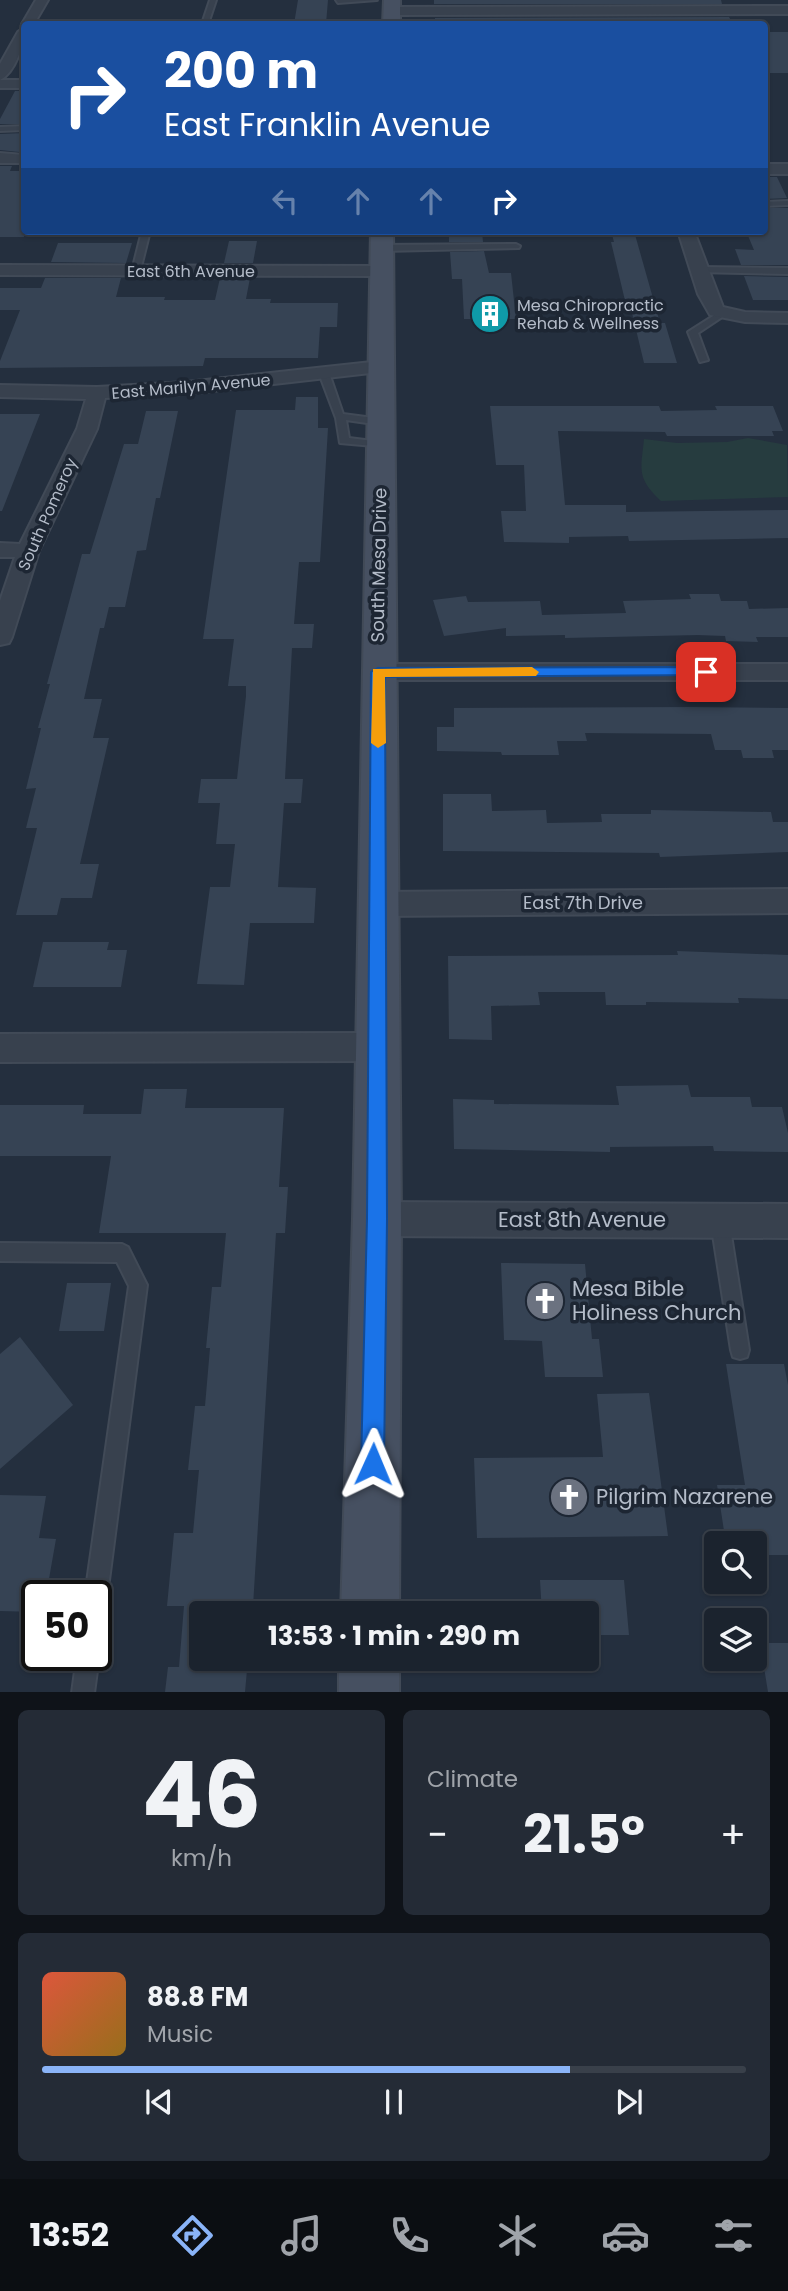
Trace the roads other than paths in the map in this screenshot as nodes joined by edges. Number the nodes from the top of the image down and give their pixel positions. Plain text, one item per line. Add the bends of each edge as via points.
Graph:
1 (42, 0) edge
2 (213, 0) edge
3 (338, 1) edge
4 (374, 6) edge
5 (788, 10) edge
6 (392, 12) edge
7 (30, 21) edge
8 (206, 21) edge
9 (21, 38) edge
10 (0, 76) edge
11 (0, 84) edge
12 (21, 84) edge
13 (0, 128) edge
14 (21, 128) edge
15 (0, 158) edge
16 (21, 159) edge
17 (768, 169) edge
18 (788, 169) edge
19 (768, 204) edge
20 (788, 204) edge
21 (145, 235) edge
22 (687, 235) edge
23 (516, 246) dead end
24 (382, 250) edge
25 (699, 270) junction
26 (0, 271) edge
27 (136, 271) junction
28 (788, 271) edge
29 (720, 312) junction
30 (788, 318) edge
31 (703, 360) dead end
32 (381, 367) junction
33 (324, 373) junction
34 (0, 391) edge
35 (97, 393) junction
36 (341, 417) junction
37 (381, 434) junction
38 (0, 550) edge
39 (28, 551) junction
40 (0, 636) edge
41 (378, 672) junction
42 (788, 672) edge
43 (788, 901) edge
44 (378, 904) junction
45 (376, 1047) junction
46 (0, 1048) edge
47 (377, 1219) junction
48 (720, 1220) junction
49 (788, 1221) edge
50 (0, 1252) edge
51 (740, 1350) dead end
52 (98, 1580) edge
53 (370, 1601) edge
54 (86, 1671) edge
55 (369, 1671) edge
56 (83, 1692) edge
57 (369, 1692) edge

1 - 7 street
2 - 8 lane
3 - 4 lane
5 - 6 street
9 - 10 street
11 - 12 street
13 - 14 lane
15 - 16 street
17 - 18 street
19 - 20 lane
21 - 27 lane
22 - 25 street
23 - 24 lane
24 - 27 street, East 6th Avenue
24 - 32 main road, South Mesa Drive
25 - 28 lane
25 - 29 street via 706,294
26 - 27 street, East 6th Avenue
29 - 30 street
29 - 31 lane via 693,332
32 - 33 street, East Marilyn Avenue
32 - 37 main road, South Mesa Drive
33 - 35 street, East Marilyn Avenue
33 - 36 lane
34 - 35 street, East Marilyn Avenue
35 - 39 street, South Pomeroy via 87,429
36 - 37 lane
36 - 37 lane via 344,441
37 - 41 main road, South Mesa Drive
38 - 39 street
39 - 40 street, South Pomeroy
41 - 42 street
41 - 44 main road, South Mesa Drive
43 - 44 street, East 7th Drive
44 - 45 main road, South Mesa Drive
45 - 46 street
45 - 47 main road, South Mesa Drive
47 - 48 street, East 8th Avenue
47 - 53 main road, South Mesa Drive
48 - 49 street, East 8th Avenue
48 - 51 lane
50 - 52 lane via 122,1253 138,1285
54 - 56 lane
55 - 57 main road

